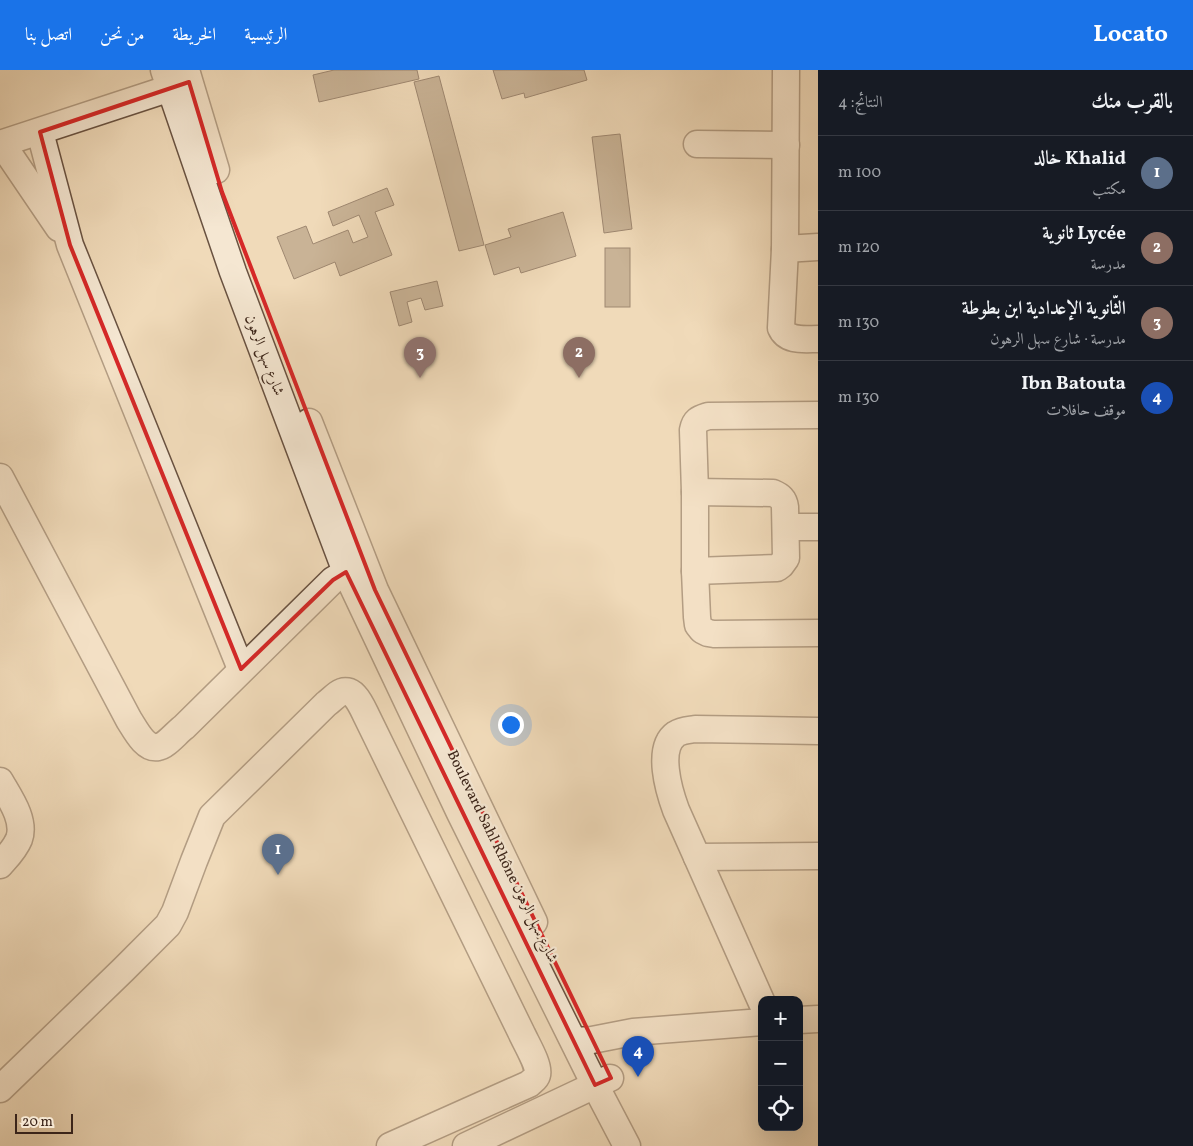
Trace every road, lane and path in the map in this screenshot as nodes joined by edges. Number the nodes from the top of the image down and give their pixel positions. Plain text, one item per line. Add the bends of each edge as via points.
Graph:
1 (786, 70) edge
2 (177, 78) edge
3 (40, 132) junction
4 (1, 144) edge
5 (697, 144) dead end
6 (786, 145) junction
7 (70, 245) junction
8 (818, 247) edge
9 (785, 249) junction
10 (818, 339) edge
11 (818, 415) edge
12 (0, 477) edge
13 (695, 492) junction
14 (786, 527) junction
15 (818, 527) edge
16 (355, 567) junction
17 (695, 571) junction
18 (818, 633) edge
19 (377, 636) joint
20 (241, 670) junction
21 (818, 730) edge
22 (0, 781) edge
23 (818, 856) edge
24 (697, 857) junction
25 (0, 864) edge
26 (498, 869) junction
27 (451, 891) junction
28 (759, 996) edge
29 (818, 1019) edge
30 (803, 1020) edge
31 (758, 1022) edge
32 (583, 1041) junction
33 (603, 1081) junction
34 (0, 1089) edge
35 (502, 1138) edge
36 (390, 1146) edge
37 (467, 1146) edge
38 (627, 1146) edge
39 (646, 1146) edge

1 - 6 street
2 - 3 street
2 - 16 street, شارع سهل الرهون via 278,340
3 - 4 street
3 - 7 street
4 - 7 street
5 - 6 street
6 - 9 street
7 - 20 street
8 - 9 street
9 - 10 street via 781,328 789,337
11 - 13 street via 716,415 698,420 693,430
12 - 20 street via 129,720 144,742 152,747 166,743
13 - 14 street via 773,493 784,502
13 - 17 street
14 - 15 street
14 - 17 street via 786,558 776,568
16 - 19 street, شارع سهل الرهون
16 - 20 street via 333,580
16 - 26 street, Boulevard Sahl Rhône شارع سهل الرهون via 375,590
17 - 18 street via 697,617 702,630 724,634
19 - 26 street, Boulevard Sahl Rhône شارع سهل الرهون via 410,708
21 - 24 street via 695,729 682,730 669,740 666,770 670,793
22 - 25 street via 18,816 20,829 19,839
23 - 24 street
24 - 28 street
26 - 27 street
26 - 32 street, Boulevard Sahl Rhône شارع سهل الرهون
27 - 34 street via 357,698 348,691 339,693 212,816 168,925
27 - 36 street via 538,1073 529,1084
29 - 30 street
31 - 32 street via 633,1032
32 - 33 street, Boulevard Sahl Rhône شارع سهل الرهون
33 - 35 street
33 - 38 street, Boulevard Sahl Rhône شارع سهل الرهون
33 - 39 street, Boulevard Sahl Rhône شارع سهل الرهون
35 - 37 street

